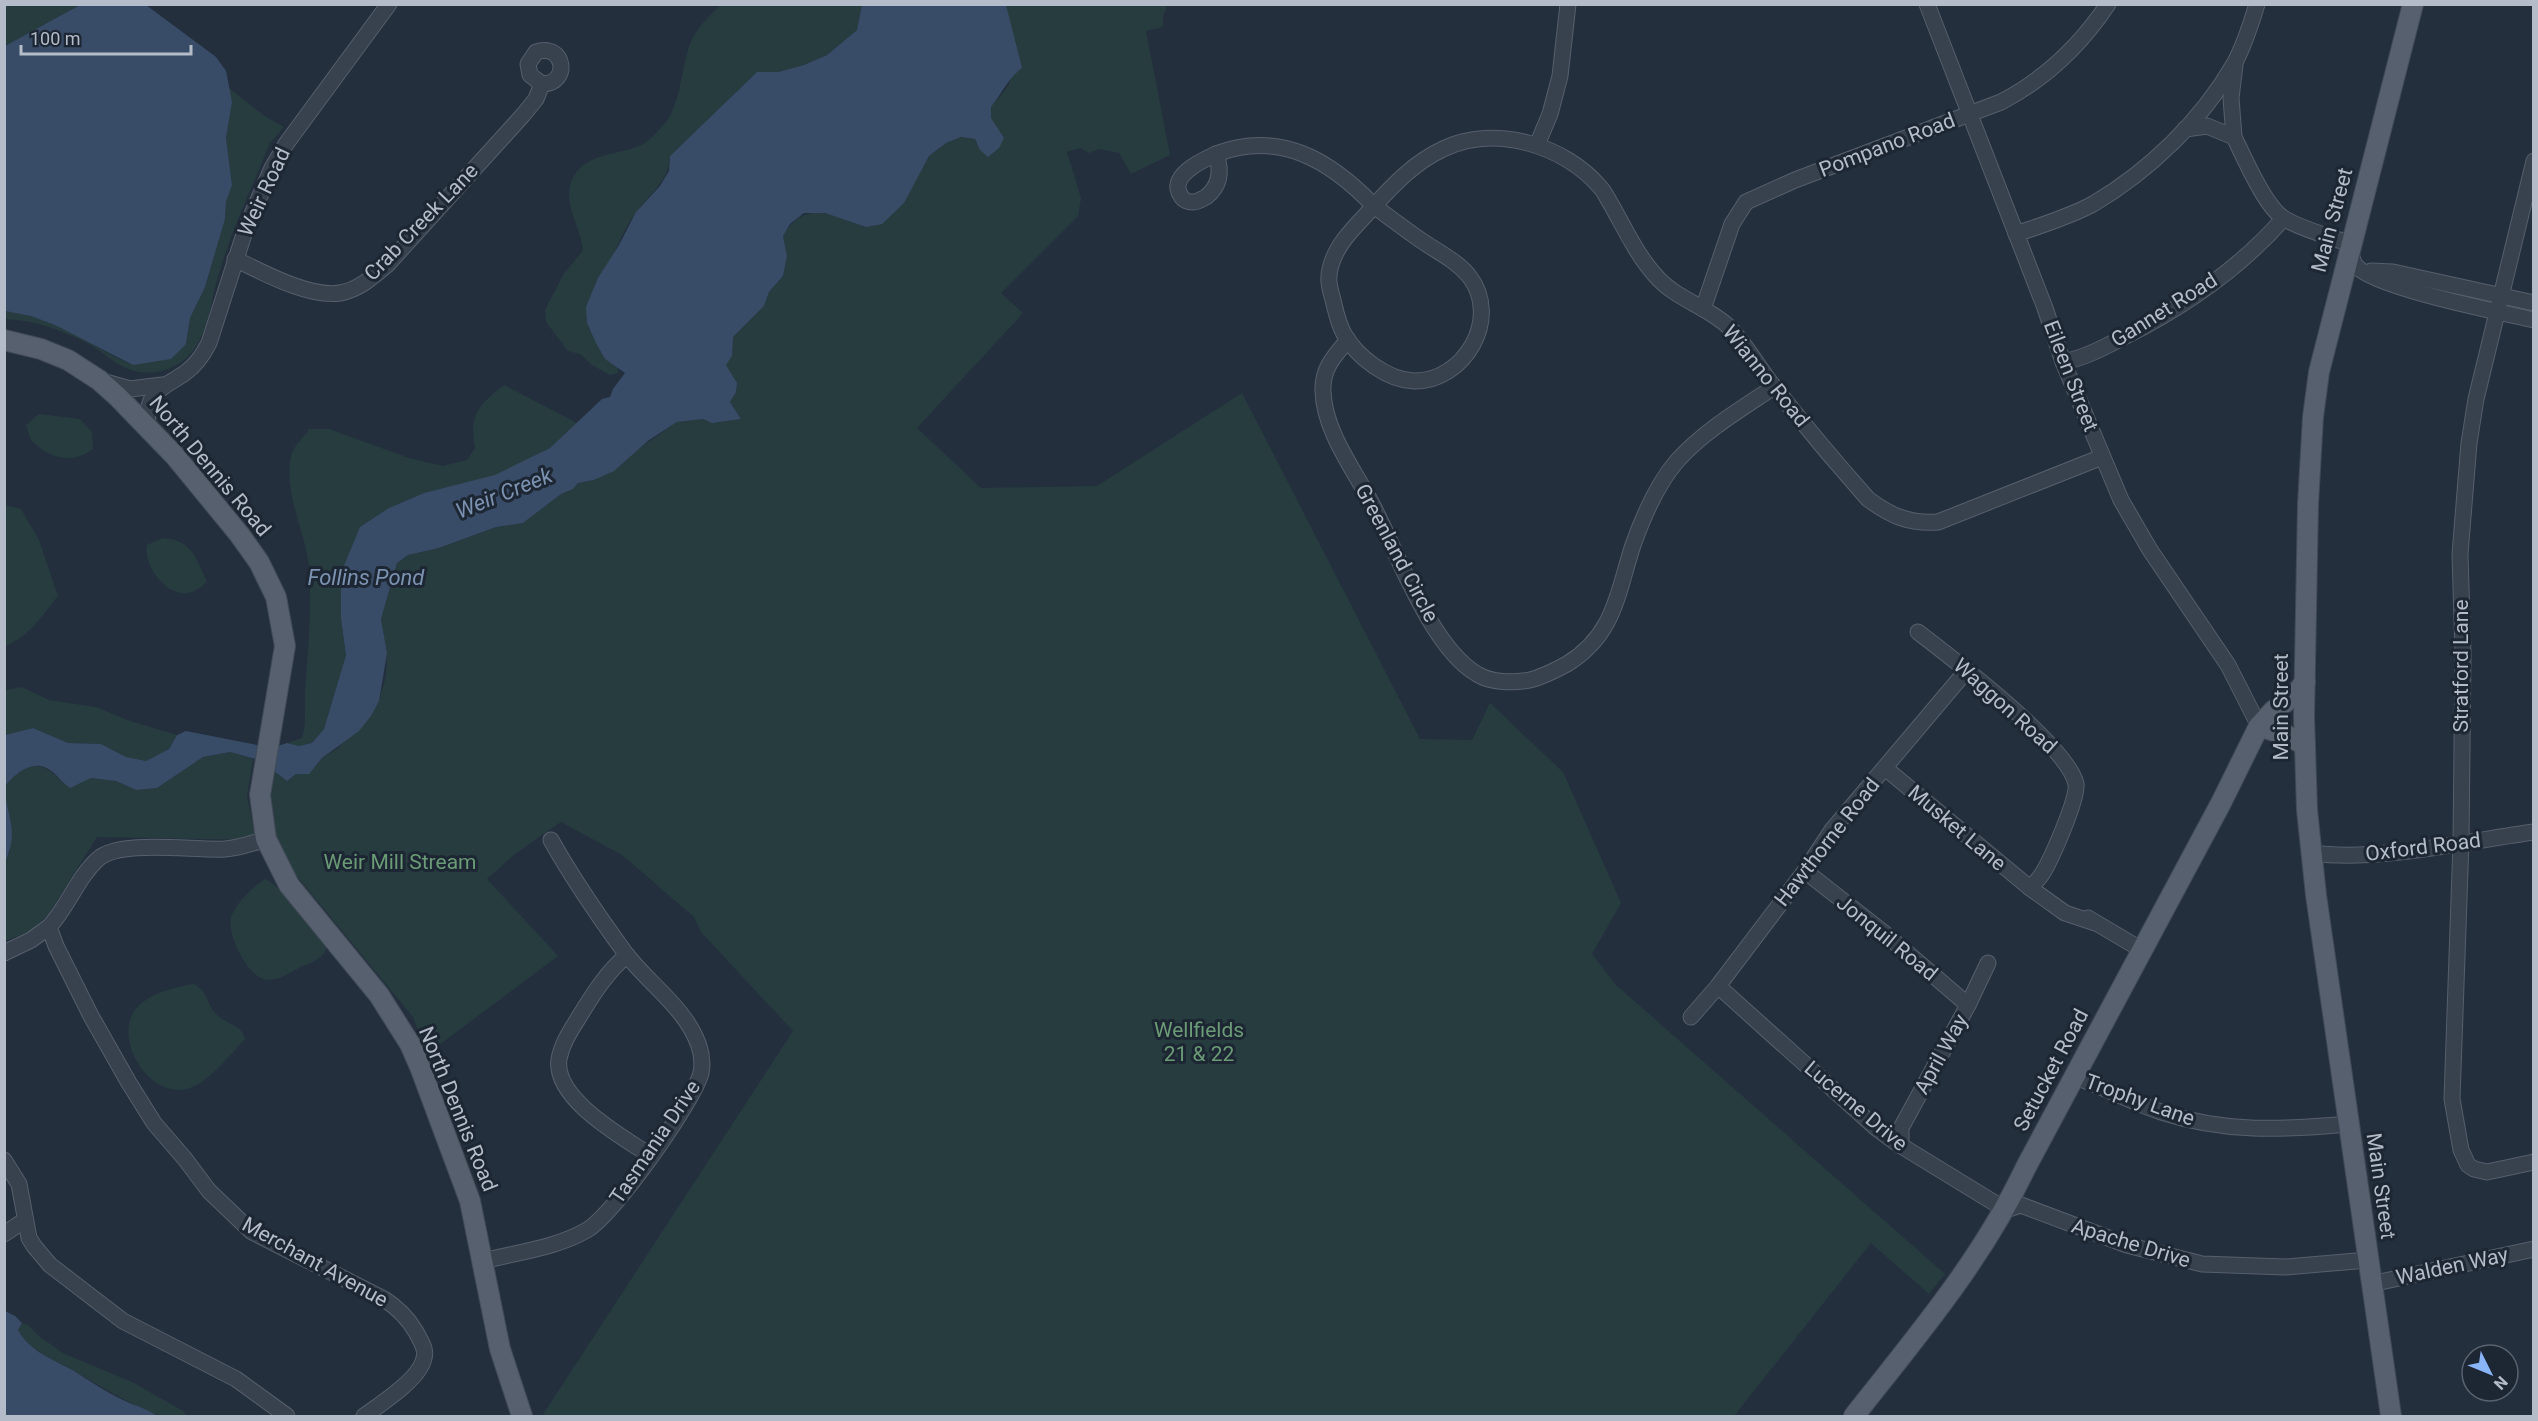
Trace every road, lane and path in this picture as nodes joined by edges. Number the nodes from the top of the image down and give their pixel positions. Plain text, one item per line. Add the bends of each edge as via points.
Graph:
1 (389, 4) edge
2 (1927, 4) edge
3 (2108, 4) edge
4 (2257, 4) edge
5 (2413, 4) edge
6 (1565, 7) edge
7 (2235, 62) junction
8 (542, 84) dead end
9 (1970, 113) junction
10 (2185, 129) junction
11 (2234, 137) junction
12 (1537, 146) junction
13 (1216, 154) dead end
14 (2534, 161) edge
15 (1374, 206) junction
16 (2283, 219) junction
17 (2016, 234) junction
18 (2350, 244) junction
19 (235, 259) junction
20 (2362, 271) junction
21 (2501, 296) junction
22 (2534, 303) edge
23 (1703, 309) junction
24 (2496, 312) junction
25 (2534, 320) edge
26 (4, 340) edge
27 (1348, 340) junction
28 (2063, 362) junction
29 (99, 380) junction
30 (162, 385) junction
31 (1774, 387) junction
32 (148, 427) junction
33 (2102, 457) junction
34 (1918, 632) dead end
35 (1967, 670) junction
36 (2305, 682) junction
37 (2259, 726) junction
38 (2305, 745) junction
39 (1885, 768) junction
40 (2534, 832) edge
41 (266, 839) junction
42 (551, 840) dead end
43 (2461, 842) junction
44 (2312, 853) junction
45 (1805, 871) junction
46 (2030, 888) junction
47 (49, 927) junction
48 (2142, 950) junction
49 (4, 953) edge
50 (627, 955) junction
51 (1988, 963) dead end
52 (1718, 986) junction
53 (1968, 1005) junction
54 (1691, 1017) dead end
55 (2075, 1077) junction
56 (2348, 1124) junction
57 (1900, 1146) junction
58 (651, 1156) junction
59 (4, 1160) edge
60 (2534, 1162) edge
61 (2006, 1210) junction
62 (25, 1220) junction
63 (4, 1234) edge
64 (2534, 1249) edge
65 (2368, 1260) junction
66 (483, 1261) junction
67 (2371, 1284) junction
68 (287, 1416) edge
69 (364, 1416) edge
70 (522, 1416) edge
71 (1854, 1416) edge
72 (2391, 1416) edge

1 - 19 street, Weir Road via 286,144
2 - 9 street, Eileen Street
3 - 9 street, Pompano Road via 2084,37 2049,71 2021,92
4 - 7 street
5 - 18 main road, Main Street
6 - 12 street via 1560,76
7 - 10 street
7 - 11 street via 2231,98
8 - 19 street, Crab Creek Lane via 523,115 387,265 356,288 338,293 306,290
9 - 17 street, Eileen Street
9 - 23 street, Pompano Road via 1746,202 1732,225
10 - 11 street via 2207,126
10 - 17 street via 2154,159 2091,205
11 - 16 street via 2250,171
12 - 15 street, Wianno Road via 1493,138 1444,148 1401,177
12 - 23 street, Wianno Road via 1570,161 1602,188 1655,276
13 - 15 street, Wianno Road via 1263,144 1306,155 1340,174
14 - 21 street, Stratford Lane
15 - 27 street, Wianno Road via 1335,253 1327,281 1338,322
15 - 27 street, Wianno Road via 1469,277 1480,301 1481,328 1477,340 1456,365 1443,374 1416,381 1388,374 1370,363
16 - 18 street
16 - 28 street, Gannet Road via 2268,237 2189,300 2103,348
17 - 28 street, Eileen Street
18 - 20 street via 2353,263
18 - 36 main road, Main Street via 2319,372 2313,417
19 - 30 street, Weir Road via 204,353 187,371
20 - 21 street via 2393,272
20 - 24 street via 2392,285
21 - 22 street
21 - 24 street, Stratford Lane
23 - 31 street, Wianno Road via 1730,328
24 - 25 street
24 - 43 street, Stratford Lane via 2474,410 2460,554
26 - 29 main road, North Dennis Road via 54,354
27 - 31 street, Greenland Circle via 1326,367 1322,388 1333,430 1417,598 1448,646 1478,675 1503,681 1530,680 1563,666 1602,634 1652,501 1677,462 1714,428
28 - 33 street, Eileen Street
29 - 30 street, Weir Road via 130,389
29 - 32 main road, North Dennis Road
30 - 32 street, Weir Road via 149,404
31 - 33 street, Wianno Road via 1869,499 1901,519 1938,522
32 - 41 main road, North Dennis Road via 239,534 259,562 276,597 285,646 260,795
33 - 37 street, Eileen Street via 2131,518 2228,665
34 - 35 street, Waggon Road
35 - 39 street, Hawthorne Road
35 - 46 street, Waggon Road via 2052,746 2066,763 2076,785 2072,809 2043,873
36 - 37 main road, Setucket Road
36 - 38 main road, Main Street
37 - 38 main road
37 - 48 main road, Setucket Road
38 - 44 main road, Main Street
39 - 45 street, Hawthorne Road via 1832,830
39 - 46 street, Musket Lane
40 - 43 street, Oxford Road
41 - 47 street via 225,849 112,850 89,869
41 - 66 main road, North Dennis Road via 289,885 379,996 410,1044 465,1184
42 - 50 street, Tasmania Drive via 576,885
43 - 44 street, Oxford Road via 2351,855
43 - 60 street, Stratford Lane via 2452,1099 2464,1159 2478,1171
44 - 56 main road, Main Street
45 - 52 street, Hawthorne Road
45 - 53 street, Jonquil Road
46 - 48 street, Musket Lane via 2065,913 2095,923
47 - 49 street
47 - 69 street, Merchant Avenue via 91,1016 129,1083 154,1123 223,1207 252,1232 396,1306 412,1325 424,1348 424,1358 410,1380
48 - 55 main road, Setucket Road
50 - 58 street, Tasmania Drive via 665,994 692,1030 703,1059 691,1093
50 - 58 street via 589,999 566,1039 559,1060 560,1072 568,1089 592,1116
51 - 53 street, April Way
52 - 54 street, Hawthorne Road
52 - 57 street, Lucerne Drive
53 - 57 street, April Way via 1901,1128
55 - 56 street, Trophy Lane via 2160,1112 2226,1127 2285,1130
55 - 61 main road, Setucket Road
56 - 65 main road, Main Street
57 - 61 street, Lucerne Drive
58 - 66 street, Tasmania Drive via 614,1206 588,1230 543,1247
59 - 62 street via 19,1184
61 - 65 street, Apache Drive via 2021,1205 2127,1245 2202,1264 2285,1267
61 - 71 main road, Setucket Road via 1955,1288
62 - 63 street
62 - 68 street via 41,1256 109,1311 236,1379
64 - 67 street, Walden Way
65 - 67 main road, Main Street
66 - 70 main road, North Dennis Road via 500,1349
67 - 72 main road, Main Street

